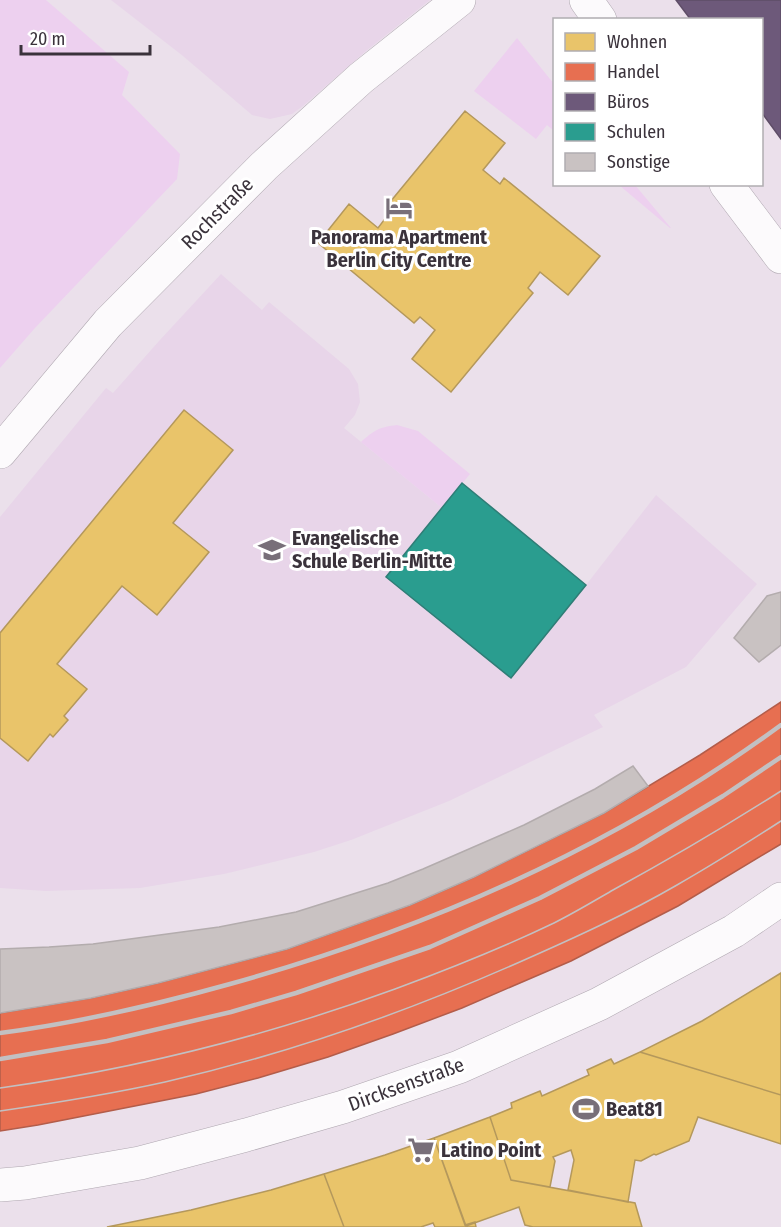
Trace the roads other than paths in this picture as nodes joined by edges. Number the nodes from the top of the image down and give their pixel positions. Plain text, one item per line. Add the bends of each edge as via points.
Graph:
1 (459, 0) edge
2 (586, 0) edge
3 (599, 18) edge
4 (728, 186) edge
5 (781, 257) edge
6 (0, 452) edge
7 (781, 899) edge
8 (0, 1185) edge

1 - 6 street, Rochstraße via 361,78 264,166 108,323
2 - 3 street
4 - 5 street
7 - 8 street, Dircksenstraße via 734,931 598,1004 459,1067 246,1135 140,1162

